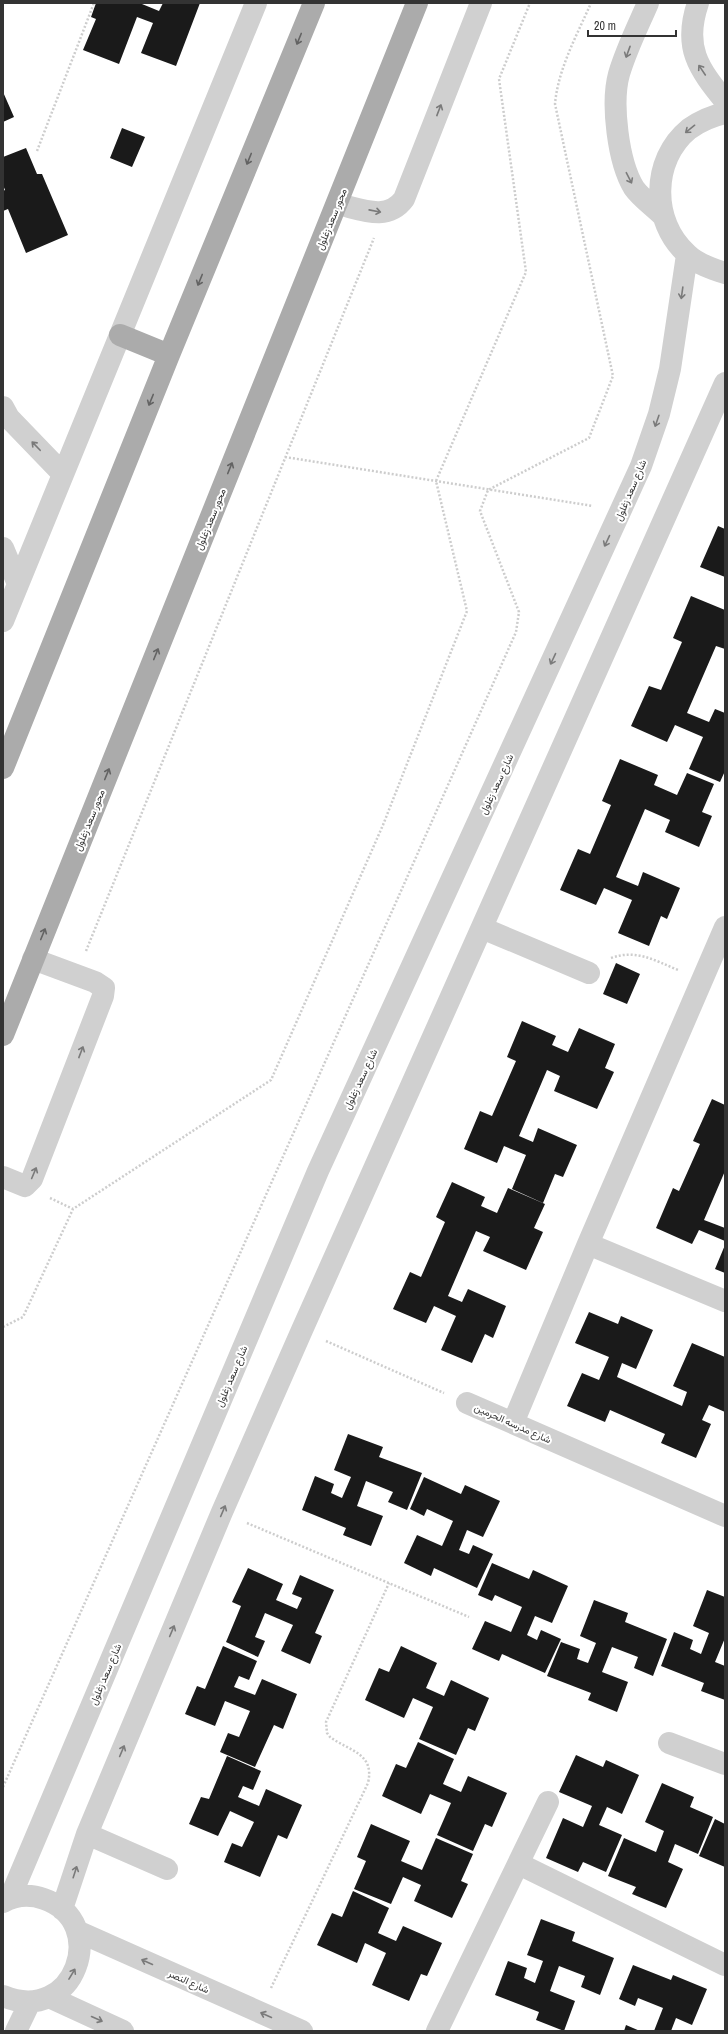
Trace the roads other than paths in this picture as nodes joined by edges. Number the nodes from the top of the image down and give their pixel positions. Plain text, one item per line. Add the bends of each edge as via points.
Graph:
1 (256, 3) edge
2 (314, 3) edge
3 (417, 3) edge
4 (481, 3) edge
5 (648, 3) edge
6 (698, 3) edge
7 (725, 101) edge
8 (725, 113) edge
9 (337, 204) junction
10 (662, 216) junction
11 (687, 255) junction
12 (725, 273) edge
13 (120, 335) junction
14 (169, 355) junction
15 (725, 383) edge
16 (3, 407) edge
17 (63, 474) junction
18 (3, 548) edge
19 (18, 584) junction
20 (3, 621) edge
21 (3, 768) edge
22 (725, 927) edge
23 (482, 928) junction
24 (33, 959) junction
25 (588, 973) road end
26 (3, 986) edge
27 (3, 1035) edge
28 (3, 1177) edge
29 (588, 1244) junction
30 (725, 1301) edge
31 (467, 1403) road end
32 (513, 1423) junction
33 (725, 1516) edge
34 (669, 1743) dead end
35 (725, 1764) edge
36 (548, 1802) dead end
37 (87, 1834) junction
38 (519, 1864) junction
39 (167, 1868) dead end
40 (6, 1900) edge
41 (62, 1909) junction
42 (77, 1931) junction
43 (725, 1966) edge
44 (3, 1996) edge
45 (39, 2000) junction
46 (16, 2031) edge
47 (123, 2031) edge
48 (302, 2031) edge
49 (437, 2031) edge

1 - 13 street
2 -> 14 main road
3 - 9 main road, محور سعد زغلول
9 -> 4 street via 384,213 399,206 404,199
5 -> 10 street via 619,76 616,119 623,162 628,176 636,189
7 -> 6 street via 698,64 692,44 694,14
8 -> 10 street via 710,117 689,129 673,147 663,168 660,192
24 -> 9 main road, محور سعد زغلول
10 - 11 street via 672,237
11 - 12 street via 707,268
11 -> 40 street, شارع سعد زغلول via 671,362 659,414 641,466 318,1171
13 - 14 main road
13 - 17 street
14 -> 21 main road
15 - 23 street
17 -> 16 street via 9,418
17 - 19 street
18 - 19 street
19 - 20 street
22 - 29 street
23 - 25 street
37 -> 23 street via 222,1512
24 - 26 main road via 20,976
24 - 27 main road, محور سعد زغلول
28 -> 24 street via 25,1186 32,1179 104,996 104,988 77,974
29 - 30 street
29 - 32 street
31 - 32 street, شارع مدرسه الحرمين
32 - 33 street, شارع مدرسه الحرمين
34 - 35 street
36 - 38 street
37 - 39 street
41 -> 37 street
38 - 43 street
38 - 49 street
40 - 41 street via 38,1896
41 - 42 street
45 -> 42 street via 65,1986 76,1969 80,1950
48 -> 42 street, شارع النصر
44 - 45 street via 14,2000
45 - 46 street
45 -> 47 street

